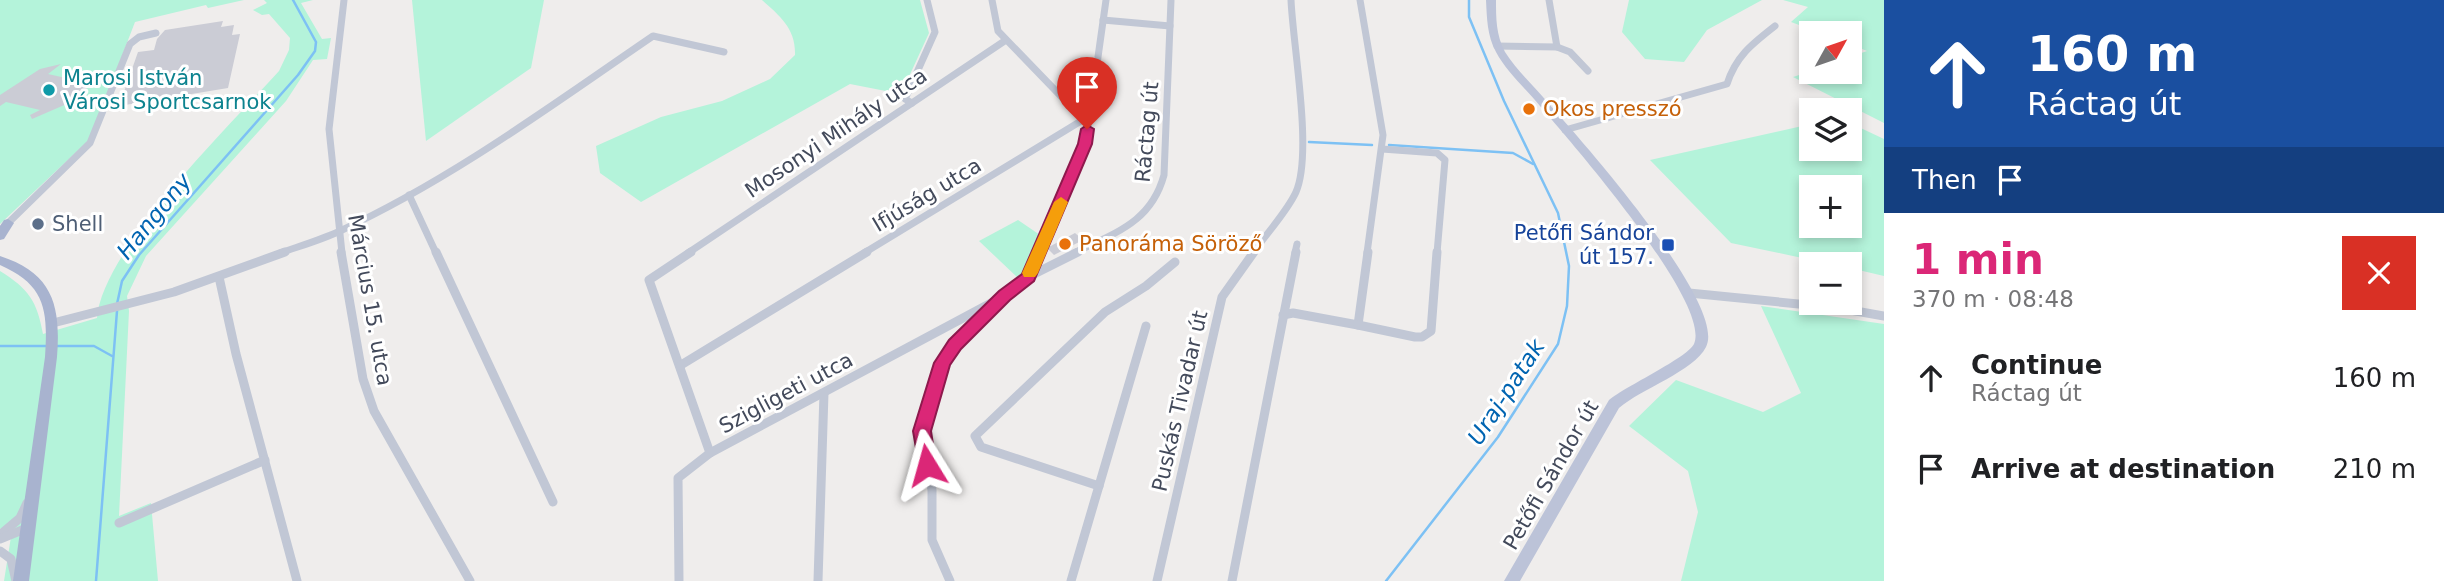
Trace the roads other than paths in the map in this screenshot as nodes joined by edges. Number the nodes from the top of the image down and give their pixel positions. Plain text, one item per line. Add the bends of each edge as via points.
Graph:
1 (344, 0) edge
2 (927, 0) edge
3 (992, 0) edge
4 (1106, 0) edge
5 (1171, 0) edge
6 (1291, 0) edge
7 (1360, 0) edge
8 (1492, 0) edge
9 (1549, 0) edge
10 (1104, 20) junction
11 (1170, 26) junction
12 (1775, 26) dead end
13 (156, 33) dead end
14 (1006, 40) junction
15 (1497, 46) junction
16 (1558, 47) junction
17 (724, 52) dead end
18 (1588, 71) dead end
19 (912, 103) junction
20 (1088, 121) junction
21 (1565, 130) junction
22 (1382, 149) junction
23 (409, 195) junction
24 (3, 230) edge
25 (339, 232) junction
26 (1297, 244) dead end
27 (0, 254) edge
28 (0, 260) edge
29 (1175, 262) dead end
30 (19, 269) junction
31 (219, 276) junction
32 (1028, 277) junction
33 (1689, 293) junction
34 (1005, 296) junction
35 (1283, 315) junction
36 (1884, 316) edge
37 (53, 323) junction
38 (1358, 325) junction
39 (1146, 326) dead end
40 (681, 365) junction
41 (824, 393) junction
42 (709, 453) junction
43 (265, 460) junction
44 (1099, 486) junction
45 (32, 494) junction
46 (553, 502) dead end
47 (119, 523) dead end
48 (27, 528) junction
49 (0, 537) edge
50 (0, 551) edge
51 (466, 579) edge
52 (18, 581) edge
53 (297, 581) edge
54 (679, 581) edge
55 (818, 581) edge
56 (950, 581) edge
57 (1070, 581) edge
58 (1157, 581) edge
59 (1232, 581) edge
60 (1512, 581) edge

1 - 25 street, Március 15. utca via 329,117
2 - 19 street via 935,32 905,99
3 - 14 street via 995,23
4 - 10 street
5 - 11 street, Ráctag út
6 - 58 street, Puskás Tivadar út via 1301,175 1296,192 1222,297
7 - 22 street
8 - 15 street
9 - 16 street
10 - 11 street
10 - 20 street
11 - 32 street, Ráctag út via 1164,175 1157,201 1126,228
12 - 21 street via 1744,50 1727,84
13 - 24 street via 130,44 90,143
14 - 19 street, Mosonyi Mihály utca
14 - 20 street
15 - 16 street
15 - 21 street, Petőfi Sándor út
16 - 18 street via 1570,52
17 - 23 street via 653,36 514,132
19 - 40 street, Mosonyi Mihály utca via 649,280
20 - 32 street via 1085,144
20 - 40 street, Ifjúság utca via 1081,121
21 - 33 street, Petőfi Sándor út via 1640,221
22 - 38 street
22 - 38 street via 1437,153 1445,160 1431,331 1415,337
23 - 25 street
23 - 46 street
25 - 31 street
25 - 51 street, Március 15. utca via 369,399
26 - 35 street
27 - 30 main road
28 - 30 main road
29 - 44 street via 1105,312 975,436 981,447
30 - 37 main road via 31,275 47,296
31 - 37 street
31 - 43 street
32 - 34 street
33 - 36 street
33 - 60 street, Petőfi Sándor út via 1704,325 1700,347 1625,392 1614,404
34 - 41 street, Szigligeti utca
34 - 56 street via 948,354 922,431 932,490 932,540
35 - 38 street
35 - 59 street
37 - 45 main road
39 - 44 street
40 - 42 street
41 - 42 street, Szigligeti utca
41 - 55 street
42 - 54 street, Szigligeti utca via 676,483
43 - 47 street
43 - 53 street
44 - 57 street
45 - 48 main road
45 - 49 street via 20,518
48 - 49 street
48 - 52 main road
50 - 52 street via 10,556

